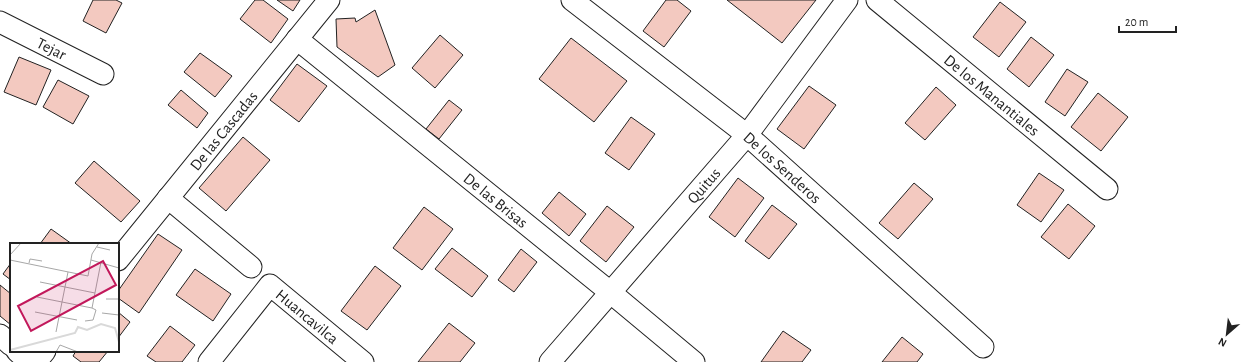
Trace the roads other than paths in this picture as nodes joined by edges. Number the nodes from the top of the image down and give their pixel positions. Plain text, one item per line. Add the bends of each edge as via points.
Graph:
1 (329, 0) edge
2 (572, 0) edge
3 (847, 0) edge
4 (877, 0) edge
5 (0, 22) edge
6 (297, 39) junction
7 (103, 74) dead end
8 (747, 134) junction
9 (1107, 189) dead end
10 (168, 198) junction
11 (119, 259) edge
12 (251, 267) dead end
13 (610, 292) junction
14 (0, 335) edge
15 (10, 344) edge
16 (983, 347) dead end
17 (18, 352) edge
18 (44, 352) edge
19 (30, 362) edge
20 (36, 362) edge
21 (209, 362) edge
22 (363, 362) edge
23 (550, 362) edge
24 (694, 362) edge

1 - 6 street, De las Cascadas
2 - 8 street, De los Senderos
3 - 8 street, Quitus
4 - 9 street, De los Manantiales
5 - 7 street, Tejar
6 - 10 street, De las Cascadas
6 - 13 street, De las Brisas
8 - 13 street, Quitus
8 - 16 street, De los Senderos
10 - 11 street, De las Cascadas
10 - 12 street
13 - 23 street, Quitus
13 - 24 street, De las Brisas
14 - 15 street
17 - 19 street
18 - 20 street
21 - 22 street, Huancavilca via 270,285

